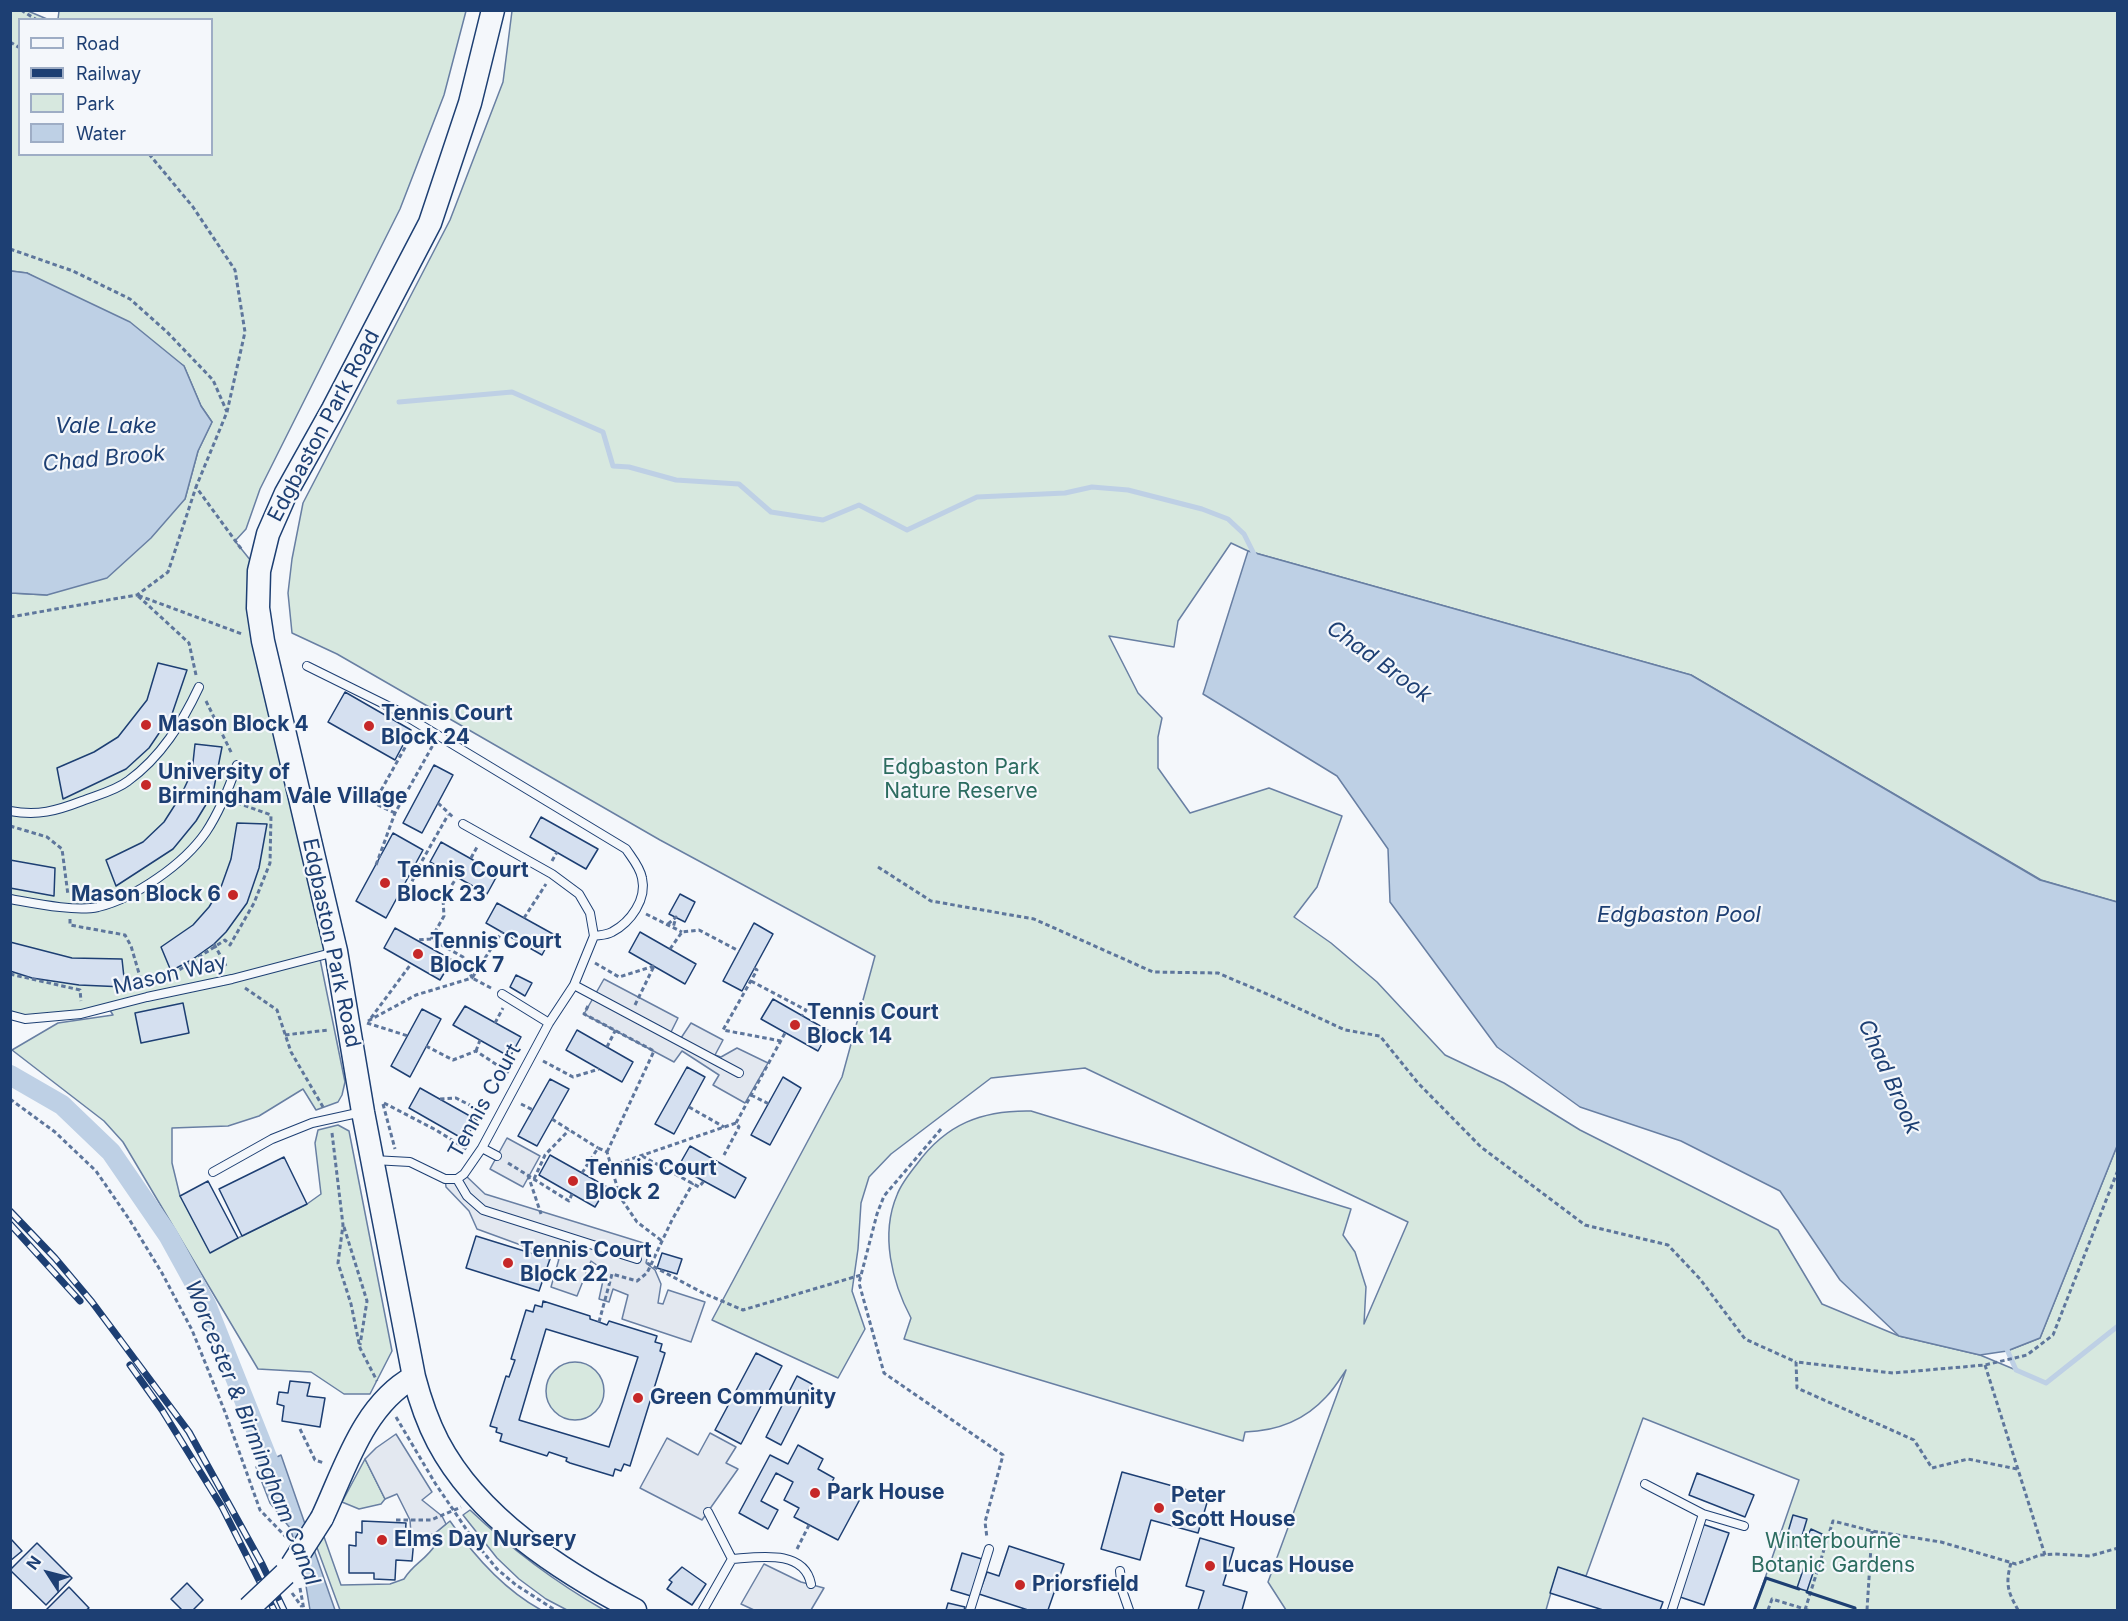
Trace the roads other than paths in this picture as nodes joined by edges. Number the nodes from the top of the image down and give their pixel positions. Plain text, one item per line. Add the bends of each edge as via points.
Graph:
1 (494, 10) edge
2 (307, 666) dead end
3 (199, 687) road end
4 (237, 765) road end
5 (10, 811) edge
6 (463, 824) road end
7 (10, 899) edge
8 (594, 936) junction
9 (336, 951) junction
10 (574, 985) junction
11 (502, 994) road end
12 (10, 1015) edge
13 (549, 1023) junction
14 (739, 1073) dead end
15 (363, 1112) junction
16 (480, 1152) junction
17 (497, 1156) road end
18 (372, 1160) junction
19 (213, 1172) dead end
20 (457, 1179) junction
21 (637, 1259) road end
22 (414, 1377) junction
23 (1645, 1484) dead end
24 (708, 1512) dead end
25 (1703, 1514) junction
26 (1744, 1526) dead end
27 (989, 1549) road end
28 (732, 1559) junction
29 (1120, 1571) dead end
30 (811, 1584) dead end
31 (248, 1610) edge
32 (634, 1611) edge
33 (703, 1611) edge
34 (970, 1611) edge
35 (1129, 1611) edge
36 (1672, 1611) edge

1 - 9 street, Edgbaston Park Road via 470,103 430,223 286,493 268,534 259,571 258,608 263,642
2 - 8 lane via 396,710 626,849 642,877 643,891 636,909 621,927 610,934
3 - 5 lane via 185,719 157,755 127,782 61,809 30,815
4 - 7 lane via 206,832 165,873 128,896 96,908
6 - 8 lane via 552,874 579,894 590,913
8 - 10 lane, Tennis Court
9 - 12 lane, Mason Way via 81,1014 25,1019
9 - 15 street, Edgbaston Park Road via 361,1024
10 - 13 lane, Tennis Court
10 - 14 lane
11 - 13 lane
13 - 16 lane, Tennis Court
15 - 18 street, Edgbaston Park Road
15 - 19 lane via 312,1123 272,1139
16 - 17 lane
16 - 20 lane, Tennis Court
18 - 20 lane, Tennis Court via 410,1162 445,1179
18 - 22 street, Edgbaston Park Road
20 - 21 lane via 467,1196 483,1210
22 - 31 street, bridge via 386,1398 362,1432 292,1577
22 - 32 street, Edgbaston Park Road via 424,1412 439,1443 479,1501 540,1552
23 - 25 lane
24 - 28 lane
25 - 26 lane
25 - 36 lane
27 - 34 lane
28 - 30 lane via 780,1556 809,1574
28 - 33 lane
29 - 35 lane

